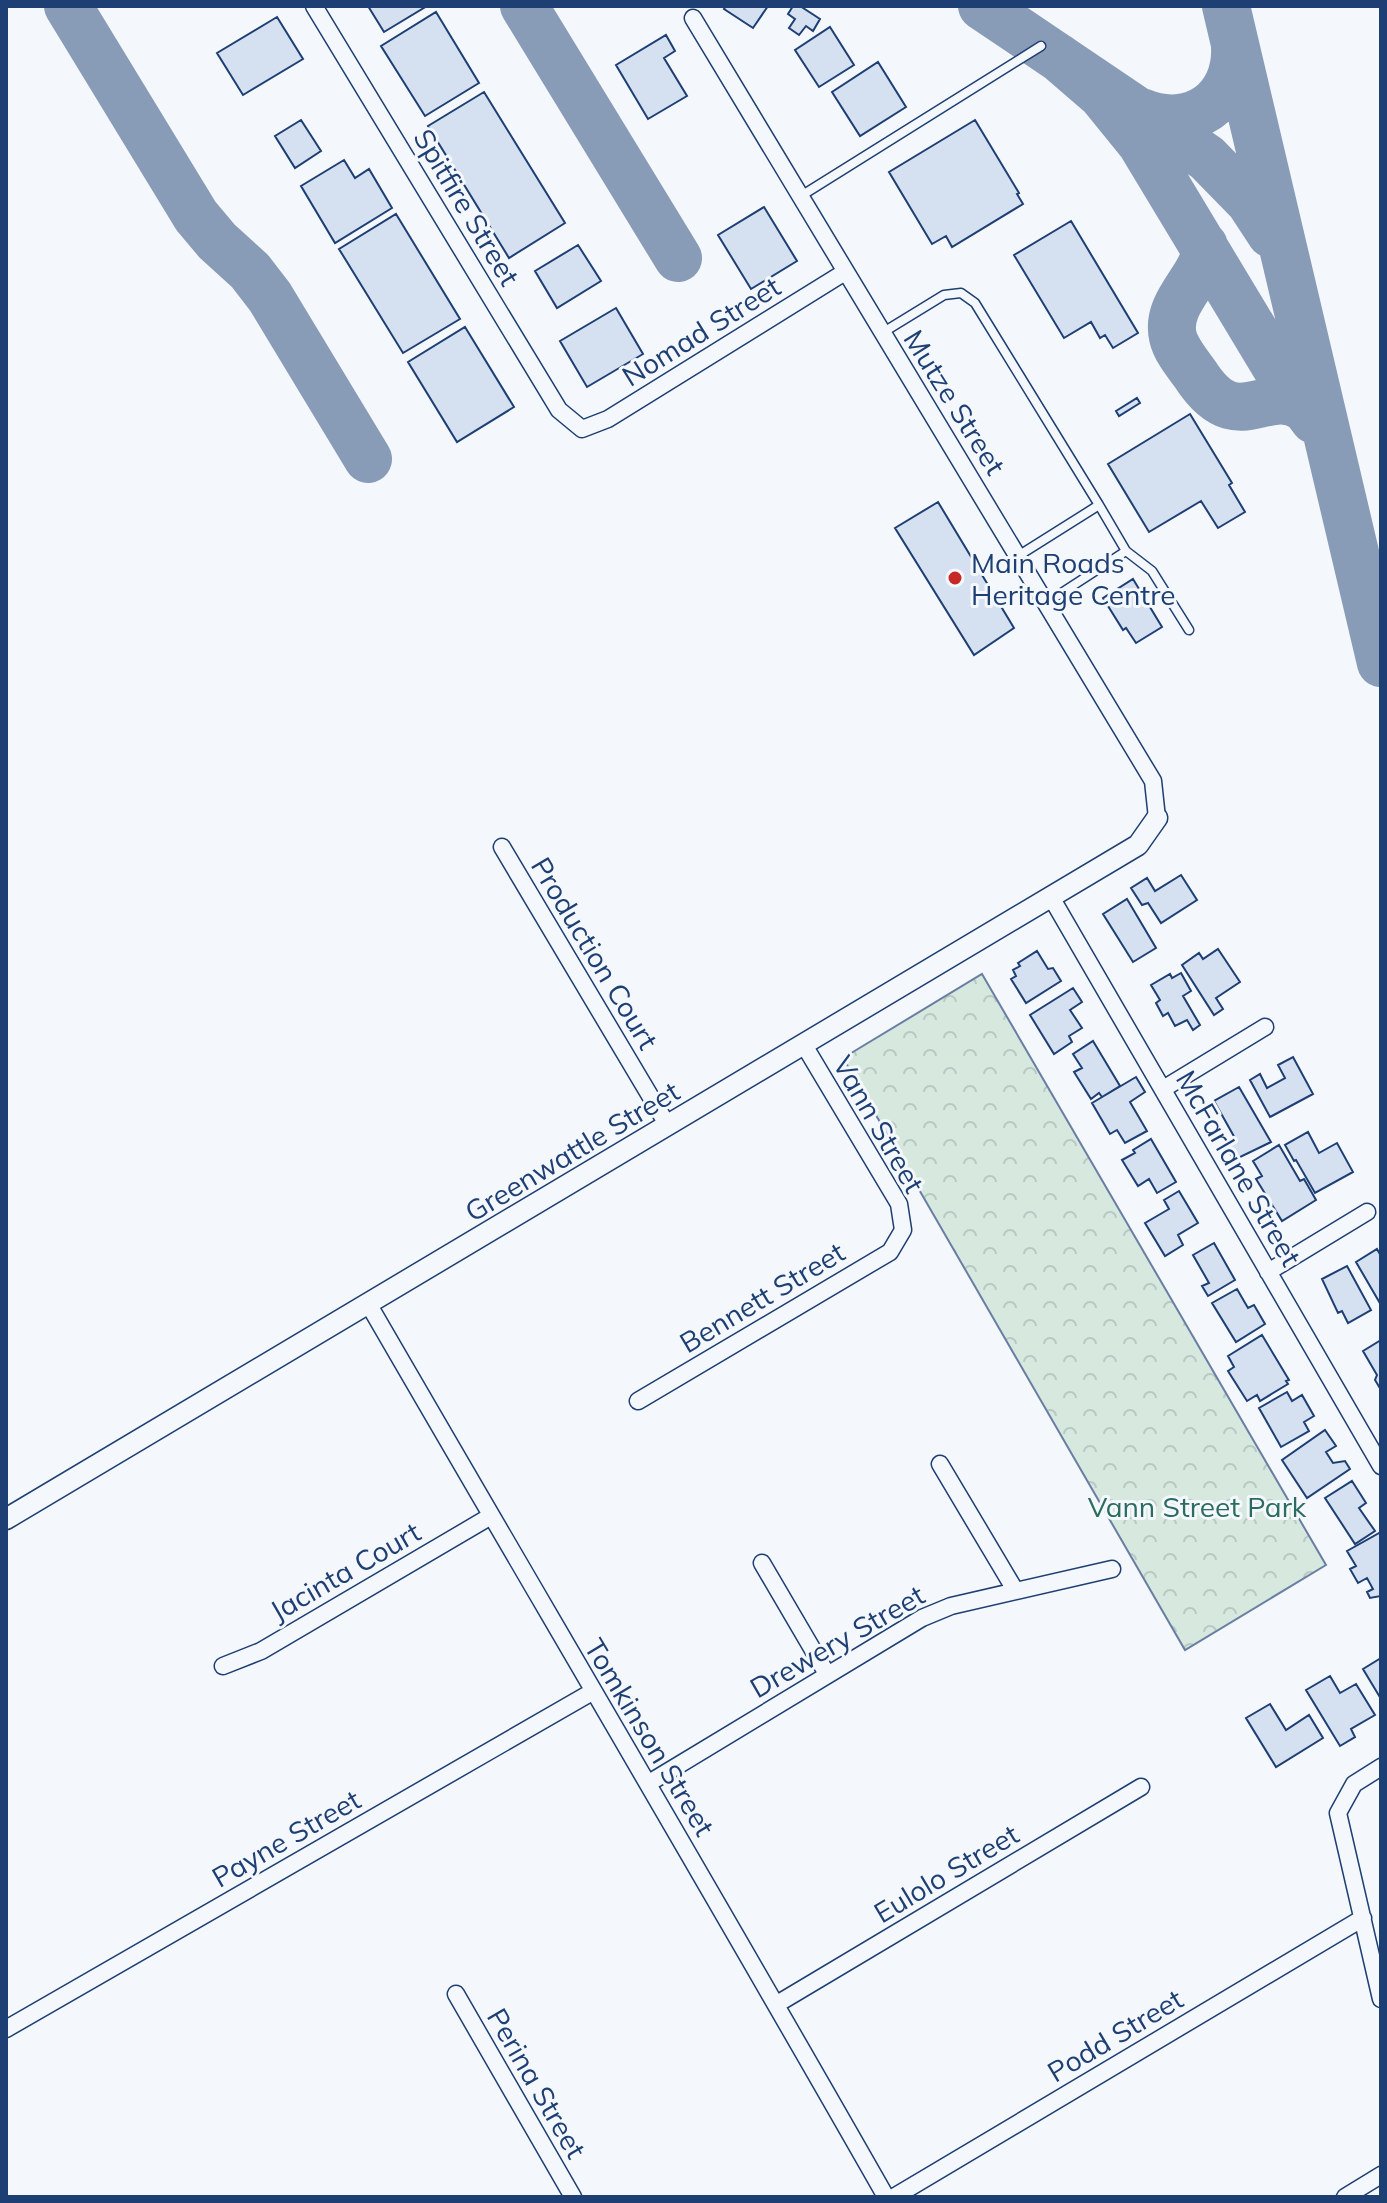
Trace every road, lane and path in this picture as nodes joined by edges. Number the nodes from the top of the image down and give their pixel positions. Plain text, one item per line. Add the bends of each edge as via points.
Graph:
1 (314, 6) edge
2 (693, 18) dead end
3 (1041, 46) dead end
4 (801, 196) junction
5 (845, 272) junction
6 (882, 333) junction
7 (582, 429) joint
8 (1099, 505) junction
9 (1126, 551) junction
10 (1018, 556) junction
11 (1046, 603) junction
12 (1189, 630) dead end
13 (1157, 818) joint
14 (502, 847) dead end
15 (1051, 897) junction
16 (1265, 1027) dead end
17 (804, 1045) junction
18 (1163, 1089) junction
19 (668, 1126) junction
20 (1367, 1212) dead end
21 (903, 1230) joint
22 (1268, 1272) junction
23 (369, 1305) junction
24 (638, 1401) dead end
25 (1379, 1457) edge
26 (940, 1464) dead end
27 (491, 1516) junction
28 (6, 1519) edge
29 (762, 1563) dead end
30 (1112, 1569) dead end
31 (1015, 1590) junction
32 (223, 1666) dead end
33 (827, 1674) junction
34 (592, 1692) junction
35 (1381, 1767) edge
36 (649, 1783) junction
37 (1141, 1787) dead end
38 (1363, 1918) junction
39 (456, 1994) dead end
40 (1381, 1999) edge
41 (777, 2004) junction
42 (6, 2029) edge
43 (1381, 2175) edge
44 (573, 2197) edge
45 (886, 2197) edge
46 (894, 2197) edge
47 (1345, 2197) edge

1 - 7 street, Spitfire Street via 559,410
2 - 4 street, Mutze Street
3 - 4 lane
4 - 5 street, Mutze Street
5 - 6 street, Mutze Street
5 - 7 street, Nomad Street via 608,419
6 - 8 lane via 944,295 961,293 975,303
6 - 10 street, Mutze Street
8 - 9 lane
8 - 10 lane
9 - 11 lane
9 - 12 lane via 1152,571
10 - 11 street, Mutze Street
11 - 13 street, Mutze Street via 1153,781
13 - 15 street, Greenwattle Street via 1138,845
14 - 19 street, Production Court
15 - 17 street, Greenwattle Street
15 - 18 street, McFarlane Street
16 - 18 street
17 - 19 street, Greenwattle Street
17 - 21 street, Vann Street via 899,1204
18 - 22 street, McFarlane Street
19 - 23 street, Greenwattle Street
20 - 22 street
21 - 24 street, Bennett Street via 890,1252
22 - 25 street, McFarlane Street
23 - 27 street, Tomkinson Street
23 - 28 street, Greenwattle Street
26 - 31 street
27 - 32 street, Jacinta Court via 261,1651
27 - 34 street, Tomkinson Street
29 - 33 street
30 - 31 street, Drewery Street
31 - 33 street, Drewery Street via 922,1618
33 - 36 street, Drewery Street
34 - 36 street, Tomkinson Street
34 - 42 street, Payne Street
35 - 38 street via 1354,1784 1338,1813
36 - 41 street, Tomkinson Street
37 - 41 street, Eulolo Street
38 - 40 street
38 - 46 street, Podd Street
39 - 44 street, Perina Street
41 - 45 street, Tomkinson Street
43 - 47 street

